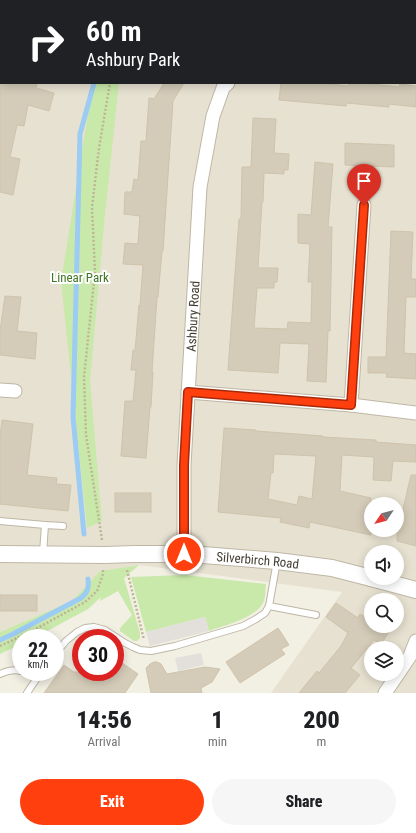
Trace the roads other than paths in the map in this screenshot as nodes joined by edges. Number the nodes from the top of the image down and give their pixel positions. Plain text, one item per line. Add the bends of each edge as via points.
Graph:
1 (227, 84) edge
2 (364, 205) dead end
3 (0, 390) edge
4 (15, 391) dead end
5 (188, 392) junction
6 (351, 405) junction
7 (416, 412) edge
8 (0, 521) edge
9 (45, 525) junction
10 (63, 526) dead end
11 (0, 554) edge
12 (184, 554) junction
13 (43, 555) junction
14 (277, 561) junction
15 (364, 576) edge
16 (397, 585) edge
17 (416, 590) edge
18 (269, 606) junction
19 (316, 615) dead end
20 (416, 641) edge
21 (64, 643) edge
22 (12, 671) edge
23 (0, 674) edge
24 (35, 681) edge
25 (27, 693) edge
26 (385, 693) edge

1 - 5 street, Ashbury Road via 213,116 200,187
2 - 6 street
3 - 4 street
5 - 6 street
5 - 12 street, Ashbury Road via 184,465
6 - 7 street
8 - 9 lane
9 - 10 lane
9 - 13 lane
11 - 13 street, Silverbirch Road
12 - 13 street, Silverbirch Road
12 - 14 street, Silverbirch Road
14 - 15 street, Silverbirch Road via 332,568
14 - 18 lane
16 - 17 street, Silverbirch Road
18 - 19 lane
18 - 21 lane via 265,613 243,626 151,651 140,650 105,630 94,627 77,632
20 - 26 street via 410,656
22 - 23 lane
24 - 25 lane

